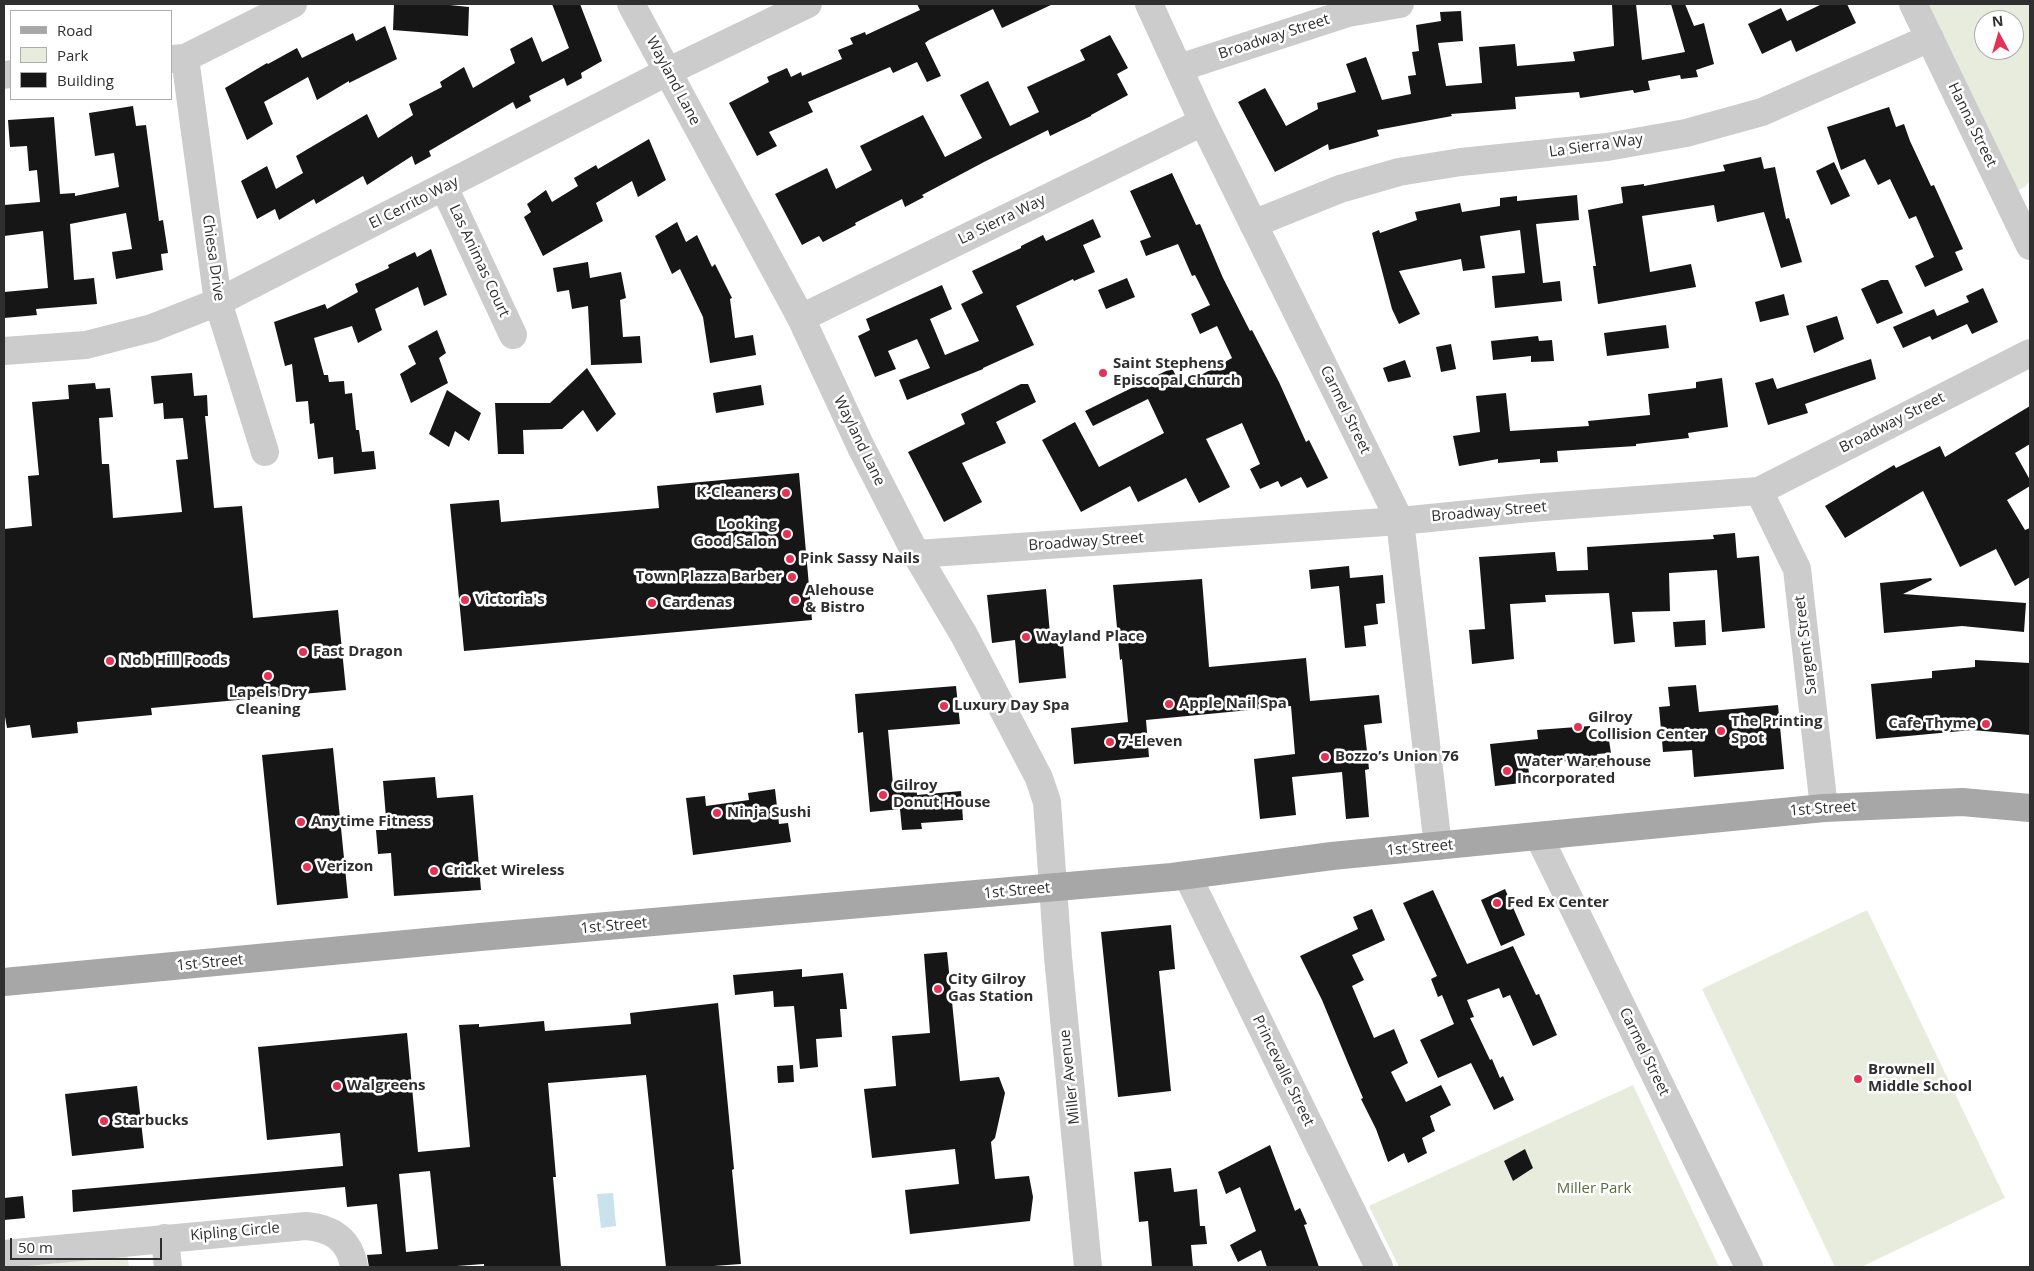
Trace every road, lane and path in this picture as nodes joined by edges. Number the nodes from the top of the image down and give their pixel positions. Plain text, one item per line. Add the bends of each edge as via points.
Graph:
1 (293, 4) edge
2 (630, 4) edge
3 (808, 4) edge
4 (1149, 4) edge
5 (1400, 4) edge
6 (1913, 4) edge
7 (1930, 38) junction
8 (178, 58) edge
9 (1179, 68) junction
10 (667, 72) junction
11 (1203, 122) junction
12 (444, 187) junction
13 (2022, 207) edge
14 (1253, 224) junction
15 (2030, 246) edge
16 (218, 302) junction
17 (801, 318) junction
18 (513, 335) dead end
19 (4, 351) edge
20 (2030, 353) edge
21 (265, 452) dead end
22 (1759, 491) junction
23 (1400, 521) junction
24 (916, 554) junction
25 (1824, 808) junction
26 (2030, 808) edge
27 (1539, 837) junction
28 (1438, 846) junction
29 (1187, 875) junction
30 (1053, 888) junction
31 (4, 982) edge
32 (165, 1238) junction
33 (4, 1254) edge
34 (168, 1267) edge
35 (354, 1267) edge
36 (1088, 1267) edge
37 (1379, 1267) edge
38 (1749, 1267) edge

1 - 8 street
2 - 10 street, Wayland Lane
3 - 10 street, El Cerrito Way
4 - 9 street, Carmel Street
5 - 9 street, Broadway Street via 1348,13
6 - 7 street, Hanna Street
7 - 13 street, Hanna Street
7 - 14 street, La Sierra Way via 1762,112 1686,133 1607,147 1461,162 1399,172 1340,189
8 - 16 street, Chiesa Drive
9 - 11 street, Carmel Street
10 - 12 street, El Cerrito Way
10 - 17 street, Wayland Lane
11 - 14 street, Carmel Street
11 - 17 street, La Sierra Way
12 - 16 street, El Cerrito Way
12 - 18 street, Las Animas Court
13 - 15 street, Hanna Street
14 - 23 street, Carmel Street
16 - 19 street, El Cerrito Way via 152,328 86,345
16 - 21 street, Chiesa Drive
17 - 24 street, Wayland Lane via 860,447
20 - 22 street, Broadway Street
22 - 23 street, Broadway Street
22 - 25 street, Sargent Street via 1798,569
23 - 24 street, Broadway Street
23 - 28 street, Carmel Street
24 - 30 street, Wayland Lane via 964,635 1039,778 1047,802
25 - 26 main road, 1st Street via 1962,802
25 - 27 main road, 1st Street
27 - 28 main road, 1st Street
27 - 38 street, Carmel Street
28 - 29 main road, 1st Street
29 - 30 main road, 1st Street
29 - 37 street, Princevalle Street
30 - 31 main road, 1st Street
30 - 36 street, Miller Avenue
32 - 33 street, Kipling Circle
32 - 34 street
32 - 35 street, Kipling Circle via 321,1227 337,1236 346,1246

